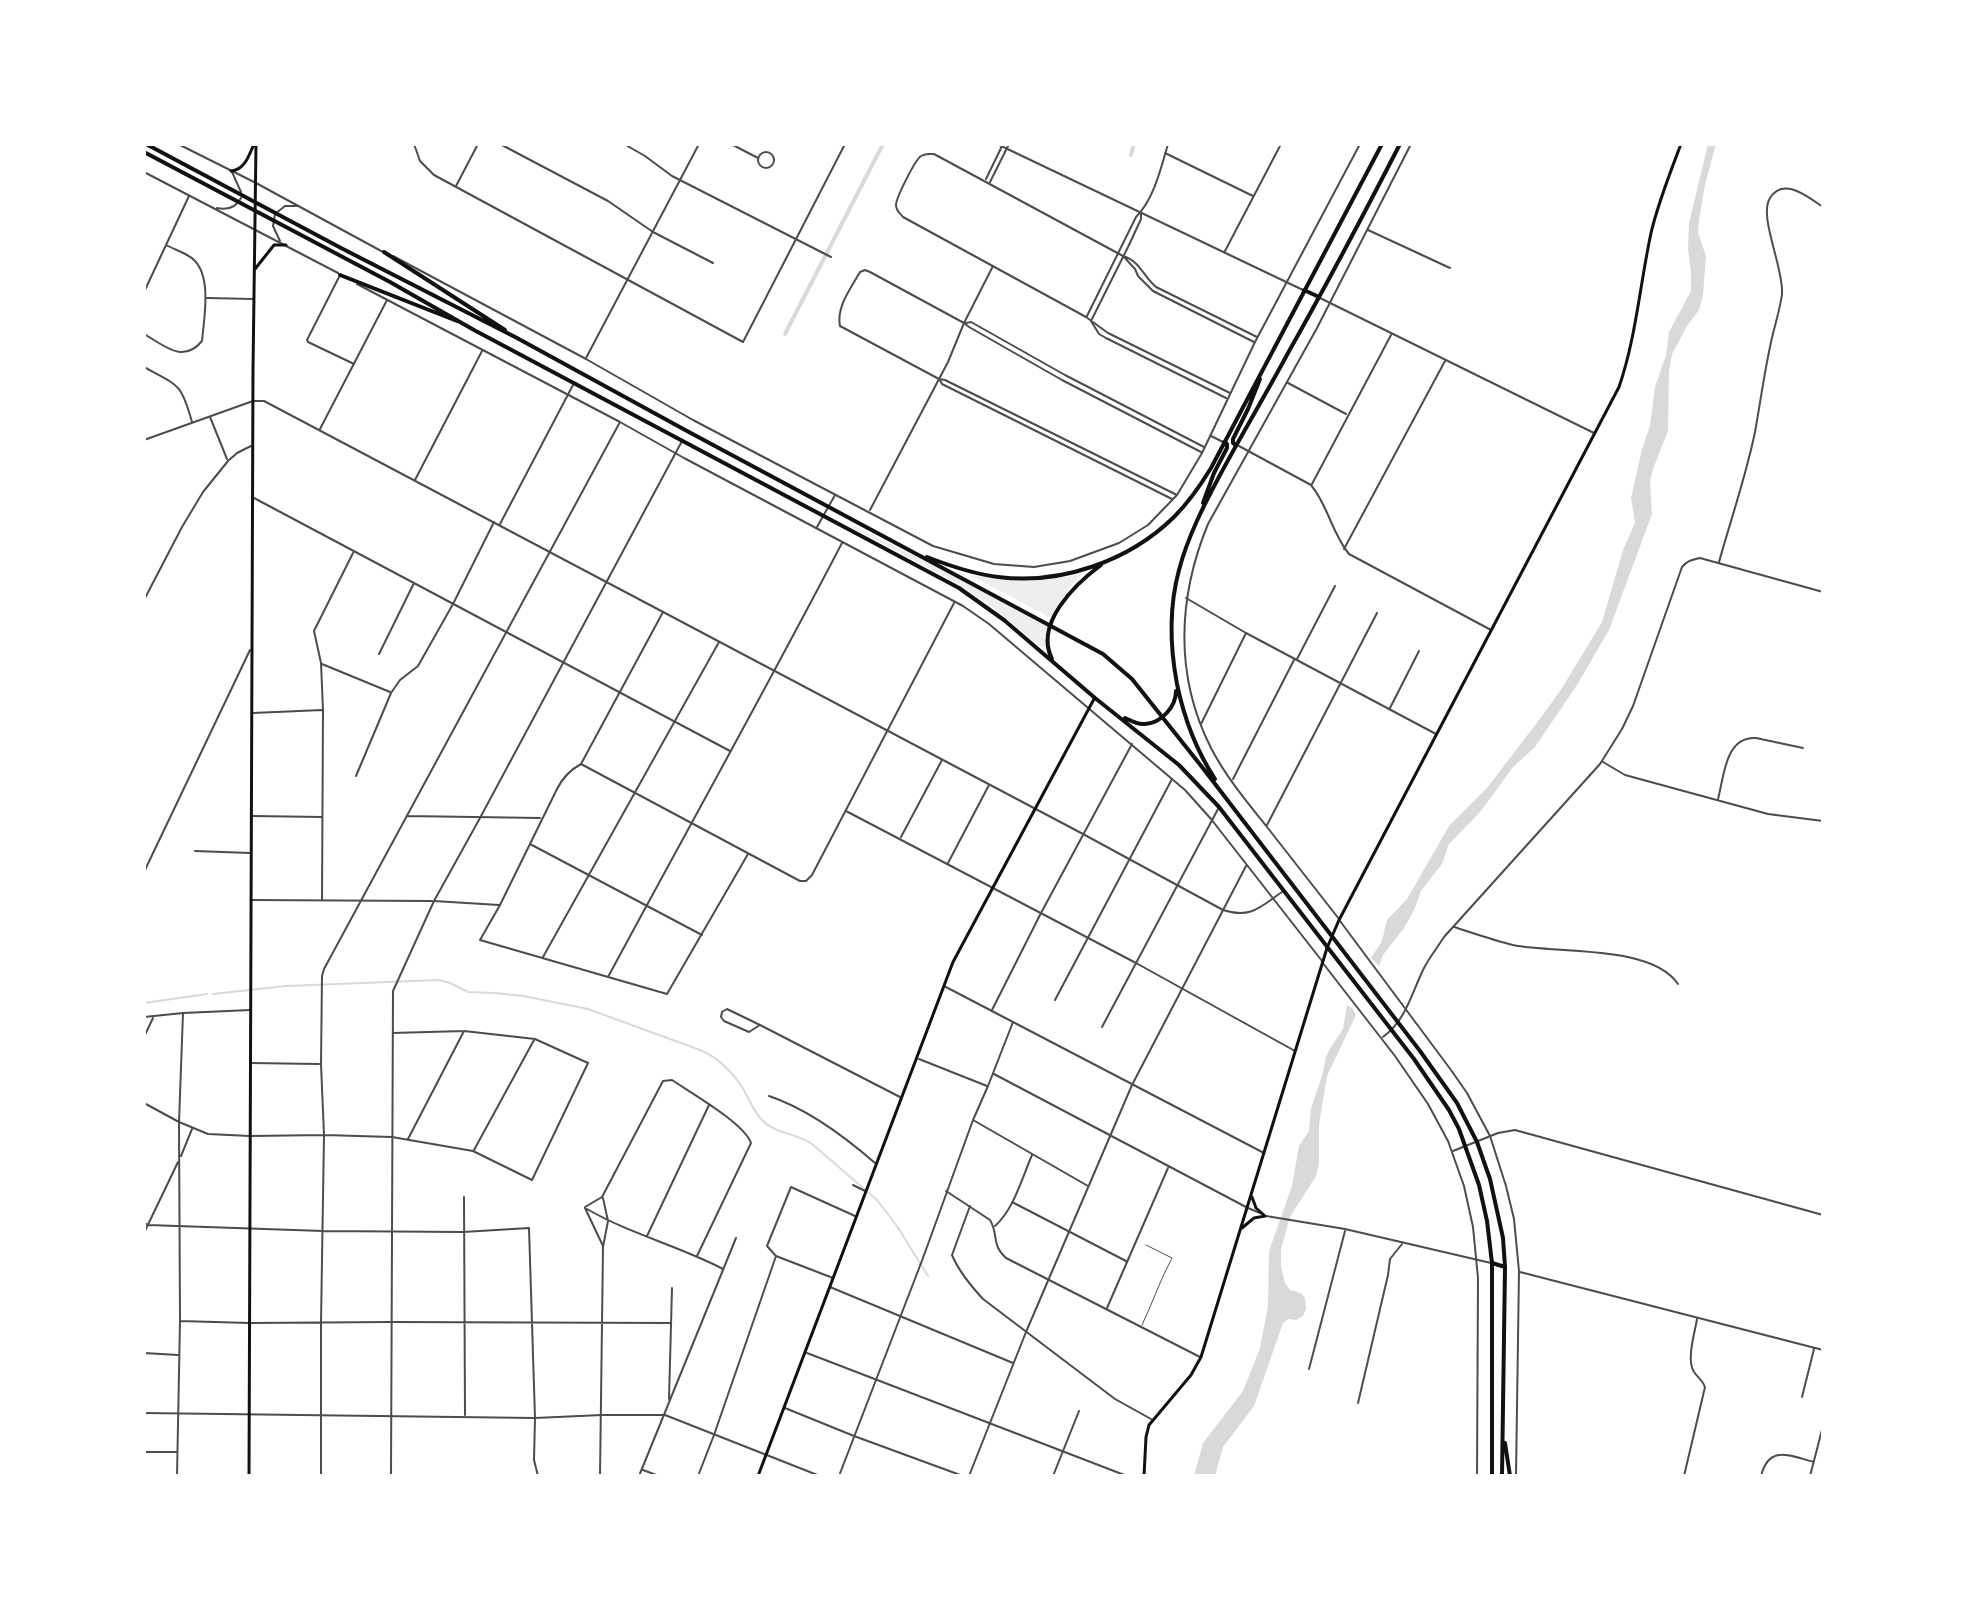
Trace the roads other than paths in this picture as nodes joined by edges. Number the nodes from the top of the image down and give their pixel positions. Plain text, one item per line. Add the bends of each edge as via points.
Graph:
1 (146, 144) edge
2 (178, 144) edge
3 (255, 144) edge
4 (414, 144) edge
5 (478, 144) edge
6 (500, 144) edge
7 (624, 144) edge
8 (699, 144) edge
9 (731, 144) edge
10 (845, 144) edge
11 (997, 144) edge
12 (1009, 144) edge
13 (1168, 144) edge
14 (1281, 144) edge
15 (1360, 144) edge
16 (1382, 144) edge
17 (1400, 144) edge
18 (1411, 144) edge
19 (1681, 144) edge
20 (629, 145) edge
21 (1003, 145) edge
22 (1006, 148) junction
23 (144, 152) edge
24 (1165, 153) junction
25 (758, 158) dead end
26 (231, 171) junction
27 (144, 172) edge
28 (680, 181) junction
29 (985, 181) junction
30 (256, 183) junction
31 (990, 183) junction
32 (456, 187) junction
33 (189, 196) junction
34 (1254, 196) junction
35 (298, 206) junction
36 (211, 207) junction
37 (1823, 207) edge
38 (1141, 212) junction
39 (1366, 229) junction
40 (256, 230) junction
41 (653, 232) junction
42 (795, 240) junction
43 (284, 244) junction
44 (166, 245) junction
45 (384, 252) junction
46 (1118, 252) junction
47 (1225, 252) junction
48 (1123, 256) junction
49 (831, 257) dead end
50 (713, 263) dead end
51 (994, 265) junction
52 (1450, 268) dead end
53 (255, 269) junction
54 (340, 275) junction
55 (628, 280) junction
56 (1287, 282) junction
57 (1304, 290) junction
58 (144, 292) edge
59 (1319, 297) junction
60 (206, 298) junction
61 (254, 299) junction
62 (387, 300) junction
63 (1329, 303) junction
64 (1193, 306) junction
65 (1191, 310) junction
66 (1086, 317) junction
67 (1091, 320) junction
68 (964, 323) junction
69 (474, 330) junction
70 (144, 334) edge
71 (1392, 334) junction
72 (1258, 337) junction
73 (517, 338) junction
74 (1255, 342) junction
75 (483, 350) junction
76 (586, 359) junction
77 (1446, 360) junction
78 (1165, 361) junction
79 (1267, 362) junction
80 (354, 364) junction
81 (1162, 366) junction
82 (144, 367) edge
83 (939, 379) junction
84 (1287, 382) junction
85 (574, 383) junction
86 (1230, 394) junction
87 (567, 395) junction
88 (1228, 399) junction
89 (253, 401) junction
90 (1348, 415) junction
91 (210, 417) junction
92 (620, 422) junction
93 (192, 423) junction
94 (320, 429) junction
95 (687, 431) junction
96 (1595, 434) junction
97 (1211, 436) junction
98 (144, 440) edge
99 (682, 440) junction
100 (1224, 442) junction
101 (254, 445) junction
102 (1236, 445) junction
103 (1205, 447) junction
104 (1249, 450) junction
105 (675, 453) junction
106 (1202, 453) junction
107 (228, 461) junction
108 (415, 480) junction
109 (1311, 485) junction
110 (835, 495) junction
111 (1177, 495) junction
112 (254, 497) junction
113 (1173, 500) junction
114 (828, 507) junction
115 (869, 513) junction
116 (823, 516) junction
117 (494, 522) junction
118 (1196, 524) junction
119 (499, 525) junction
120 (817, 528) junction
121 (843, 542) junction
122 (1344, 549) junction
123 (354, 551) junction
124 (912, 552) junction
125 (551, 553) junction
126 (1106, 561) junction
127 (1719, 564) junction
128 (607, 582) junction
129 (414, 583) junction
130 (1335, 586) dead end
131 (1823, 592) edge
132 (1186, 596) junction
133 (144, 600) edge
134 (954, 601) junction
135 (453, 604) junction
136 (663, 612) junction
137 (1377, 613) dead end
138 (1051, 625) junction
139 (1492, 630) junction
140 (507, 632) junction
141 (1246, 633) junction
142 (719, 642) junction
143 (253, 645) junction
144 (1419, 651) dead end
145 (379, 654) dead end
146 (1295, 660) junction
147 (563, 662) junction
148 (321, 663) junction
149 (1056, 665) junction
150 (775, 671) junction
151 (1176, 679) junction
152 (1340, 683) junction
153 (619, 692) junction
154 (391, 693) junction
155 (1095, 698) junction
156 (1089, 709) junction
157 (1389, 709) junction
158 (323, 710) junction
159 (253, 713) junction
160 (1119, 716) junction
161 (1162, 716) junction
162 (673, 721) junction
163 (1201, 725) junction
164 (886, 730) junction
165 (1437, 735) junction
166 (1132, 744) junction
167 (1803, 748) dead end
168 (730, 751) junction
169 (942, 760) junction
170 (1602, 762) junction
171 (581, 764) junction
172 (356, 776) dead end
173 (1172, 779) junction
174 (1232, 781) junction
175 (989, 785) junction
176 (634, 792) junction
177 (1718, 800) junction
178 (1219, 807) junction
179 (1234, 808) junction
180 (1035, 810) junction
181 (845, 811) junction
182 (252, 816) junction
183 (407, 816) junction
184 (323, 817) junction
185 (480, 818) junction
186 (541, 818) junction
187 (1211, 819) junction
188 (1823, 821) edge
189 (691, 822) junction
190 (1266, 826) junction
191 (1083, 834) junction
192 (900, 838) junction
193 (529, 844) junction
194 (195, 851) dead end
195 (251, 853) junction
196 (748, 854) junction
197 (1130, 860) junction
198 (948, 864) junction
199 (1246, 864) junction
200 (144, 872) edge
201 (588, 875) junction
202 (1177, 884) junction
203 (1293, 884) junction
204 (993, 888) junction
205 (1284, 891) junction
206 (1273, 898) junction
207 (251, 900) junction
208 (322, 901) junction
209 (361, 901) junction
210 (434, 901) junction
211 (500, 905) junction
212 (646, 905) junction
213 (1223, 910) junction
214 (1041, 913) junction
215 (1339, 920) junction
216 (1453, 927) junction
217 (703, 935) junction
218 (1332, 936) junction
219 (1088, 938) junction
220 (1327, 948) junction
221 (543, 958) junction
222 (1322, 961) junction
223 (1136, 963) junction
224 (608, 977) junction
225 (1678, 984) dead end
226 (944, 986) junction
227 (1182, 988) junction
228 (1055, 1000) dead end
229 (251, 1010) junction
230 (992, 1011) junction
231 (1406, 1011) junction
232 (183, 1013) junction
233 (144, 1017) edge
234 (153, 1018) junction
235 (1013, 1022) junction
236 (1399, 1023) junction
237 (760, 1025) junction
238 (1102, 1027) dead end
239 (464, 1031) junction
240 (1392, 1031) junction
241 (393, 1033) junction
242 (144, 1037) edge
243 (1381, 1038) junction
244 (535, 1039) junction
245 (1295, 1051) junction
246 (916, 1058) junction
247 (250, 1063) junction
248 (321, 1064) junction
249 (993, 1074) junction
250 (1132, 1085) junction
251 (988, 1086) junction
252 (769, 1096) dead end
253 (901, 1098) junction
254 (144, 1103) edge
255 (709, 1105) junction
256 (973, 1120) junction
257 (179, 1122) junction
258 (193, 1128) junction
259 (324, 1135) junction
260 (250, 1136) junction
261 (1111, 1136) junction
262 (1490, 1136) junction
263 (392, 1137) junction
264 (407, 1140) junction
265 (1477, 1142) junction
266 (1465, 1146) junction
267 (473, 1151) junction
268 (1452, 1151) junction
269 (1265, 1154) junction
270 (1032, 1155) junction
271 (179, 1159) junction
272 (876, 1164) junction
273 (1169, 1166) junction
274 (853, 1185) dead end
275 (1089, 1187) junction
276 (866, 1191) junction
277 (946, 1191) junction
278 (1251, 1196) junction
279 (464, 1197) dead end
280 (602, 1197) junction
281 (1012, 1202) junction
282 (970, 1206) junction
283 (585, 1207) junction
284 (1248, 1207) junction
285 (1823, 1215) edge
286 (1267, 1216) junction
287 (856, 1217) junction
288 (608, 1221) junction
289 (146, 1224) edge
290 (180, 1227) junction
291 (994, 1227) junction
292 (1242, 1228) junction
293 (1345, 1229) junction
294 (250, 1230) junction
295 (323, 1231) junction
296 (392, 1231) junction
297 (463, 1232) junction
298 (1069, 1232) junction
299 (144, 1233) edge
300 (646, 1237) junction
301 (736, 1238) dead end
302 (1403, 1243) junction
303 (1146, 1245) dead end
304 (603, 1247) junction
305 (697, 1256) junction
306 (776, 1256) junction
307 (1477, 1260) junction
308 (1127, 1261) junction
309 (1492, 1263) junction
310 (1505, 1267) junction
311 (724, 1270) junction
312 (1519, 1271) junction
313 (833, 1278) junction
314 (1049, 1280) junction
315 (830, 1287) junction
316 (672, 1288) dead end
317 (1106, 1310) junction
318 (900, 1317) junction
319 (1698, 1318) junction
320 (180, 1321) junction
321 (391, 1322) junction
322 (249, 1323) junction
323 (321, 1323) junction
324 (463, 1323) junction
325 (532, 1323) junction
326 (670, 1323) junction
327 (603, 1324) junction
328 (1141, 1327) junction
329 (1026, 1332) junction
330 (1814, 1348) junction
331 (1823, 1350) edge
332 (805, 1352) junction
333 (144, 1353) edge
334 (179, 1355) junction
335 (1201, 1357) junction
336 (1014, 1364) junction
337 (1309, 1369) dead end
338 (876, 1380) junction
339 (1802, 1397) dead end
340 (669, 1400) junction
341 (1358, 1403) dead end
342 (784, 1408) junction
343 (1079, 1411) dead end
344 (144, 1413) edge
345 (179, 1414) junction
346 (249, 1414) junction
347 (322, 1415) junction
348 (392, 1415) junction
349 (602, 1415) junction
350 (665, 1415) junction
351 (465, 1416) junction
352 (535, 1418) junction
353 (1152, 1420) junction
354 (991, 1423) junction
355 (1823, 1426) edge
356 (1503, 1428) junction
357 (714, 1435) junction
358 (854, 1436) junction
359 (1062, 1451) junction
360 (144, 1452) edge
361 (177, 1452) junction
362 (766, 1455) junction
363 (1814, 1462) junction
364 (643, 1470) junction
365 (177, 1476) edge
366 (249, 1476) edge
367 (321, 1476) edge
368 (391, 1476) edge
369 (538, 1476) edge
370 (600, 1476) edge
371 (639, 1476) edge
372 (659, 1476) edge
373 (698, 1476) edge
374 (758, 1476) edge
375 (820, 1476) edge
376 (839, 1476) edge
377 (963, 1476) edge
378 (969, 1476) edge
379 (1053, 1476) edge
380 (1127, 1476) edge
381 (1144, 1476) edge
382 (1477, 1476) edge
383 (1491, 1476) edge
384 (1502, 1476) edge
385 (1510, 1476) edge
386 (1516, 1476) edge
387 (1684, 1476) edge
388 (1761, 1476) edge
389 (1810, 1476) edge

1 - 73 highway
2 - 26 street
3 - 26 main road via 242,167
3 - 30 main road
4 - 32 street via 428,170
5 - 32 street
6 - 41 street via 608,201
7 - 20 street
8 - 28 street
9 - 25 street
10 - 42 street
11 - 21 street
12 - 22 street
13 - 24 street
14 - 34 street
15 - 56 street
16 - 57 highway
17 - 59 highway
18 - 39 street
19 - 96 main road via 1651,232 1622,377
20 - 28 street
21 - 22 street
21 - 29 street
22 - 31 street
22 - 38 street
23 - 69 highway
24 - 34 street
24 - 38 street
26 - 30 street
26 - 36 street via 242,193 240,201 229,209
27 - 33 street
28 - 41 street
28 - 42 street
29 - 31 street
29 - 51 street via 934,154 922,155 896,205 903,217
30 - 35 street
30 - 40 main road
31 - 46 street
32 - 55 street
33 - 36 street
33 - 44 street
34 - 47 street
35 - 43 street via 281,208 273,218
35 - 45 street
36 - 40 street
37 - 127 street via 1790,188 1776,191 1767,206 1782,297 1754,434
38 - 46 street
38 - 47 street
38 - 48 street
39 - 52 street
39 - 63 street
40 - 43 street
40 - 53 main road
41 - 50 street
41 - 55 street
42 - 49 street
42 - 55 street via 743,342
43 - 53 main road via 274,245
43 - 54 street
44 - 58 street
44 - 60 street via 197,262
45 - 73 highway
45 - 76 street
46 - 48 street
46 - 66 street
47 - 56 street
48 - 64 street via 1136,261 1156,287
48 - 65 street via 1153,291
48 - 67 street
51 - 66 street
51 - 68 street
53 - 61 main road
54 - 62 street
54 - 69 highway
54 - 80 street via 307,340
55 - 76 street
56 - 57 street
56 - 72 street
57 - 59 highway
57 - 79 highway
59 - 63 street
59 - 102 highway
60 - 61 street
60 - 70 street via 202,341 192,351 178,353
61 - 89 main road
62 - 75 street
62 - 80 street
63 - 71 street
63 - 84 street
64 - 65 street
64 - 72 street
65 - 74 street
66 - 67 street
67 - 78 street
67 - 81 street via 1099,334
68 - 83 street
68 - 83 street via 865,270 846,297 840,326
68 - 103 street via 971,322
68 - 106 street
69 - 85 highway
71 - 77 street
71 - 90 street
72 - 74 street
73 - 95 highway
74 - 86 street
75 - 87 street
75 - 108 street
76 - 110 street
77 - 96 street
77 - 122 street
78 - 81 street
78 - 86 street
79 - 100 highway
79 - 102 highway via 1233,439
80 - 94 street
81 - 88 street
82 - 93 street via 182,392
83 - 111 street
83 - 113 street
83 - 115 street
84 - 90 street
84 - 104 street
85 - 87 street
85 - 99 highway
86 - 88 street
87 - 92 street
87 - 119 street
88 - 97 street
89 - 91 street
89 - 94 street via 264,401
89 - 101 main road
90 - 109 street
91 - 93 street
91 - 107 street
92 - 105 street
92 - 125 street
93 - 98 street
94 - 108 street
95 - 99 highway
95 - 114 highway
96 - 139 main road
97 - 100 street
97 - 103 street
99 - 105 street
99 - 116 highway
100 - 118 highway via 1227,448
100 - 126 highway via 1204,480 1176,515
101 - 107 street
101 - 112 main road
102 - 104 street
102 - 118 highway
103 - 106 street
104 - 109 street
104 - 132 street via 1208,524
105 - 120 street
105 - 128 street
106 - 111 street
107 - 133 street via 203,492
108 - 117 street
109 - 122 street
110 - 114 street
110 - 115 street
111 - 113 street
112 - 123 street
112 - 143 main road
113 - 115 street via 1119,543 1034,567 994,564 950,552
114 - 116 street
114 - 124 highway
116 - 120 street
116 - 149 highway via 974,597
117 - 119 street
117 - 135 street
118 - 151 highway via 1174,598
119 - 125 street
120 - 121 street
121 - 134 street
121 - 150 street
122 - 139 street
123 - 129 street
123 - 148 street via 314,631
124 - 126 highway via 1000,577 1054,576
124 - 138 highway
125 - 128 street
125 - 140 street
126 - 138 highway via 1071,591
127 - 131 street
127 - 170 street via 1700,558 1682,567 1633,706
128 - 136 street
128 - 147 street
129 - 135 street
129 - 145 street
130 - 146 street
132 - 141 street
132 - 163 street via 1184,650
134 - 156 street
134 - 164 street
135 - 140 street
135 - 154 street via 418,666
136 - 142 street
136 - 153 street
137 - 152 street
138 - 149 highway via 1047,643
138 - 161 highway via 1103,654
139 - 165 main road
140 - 147 street
140 - 183 street
141 - 146 street
141 - 163 street
142 - 150 street
142 - 162 street
143 - 159 main road
143 - 200 street
144 - 157 street
146 - 152 street
146 - 174 street
147 - 153 street
147 - 185 street
148 - 154 street
148 - 158 street
149 - 155 highway
150 - 164 street
150 - 168 street
151 - 161 highway via 1174,704
151 - 179 highway via 1198,748
152 - 157 street
152 - 190 street
153 - 162 street
153 - 171 street
154 - 172 street
155 - 156 main road
155 - 160 highway
156 - 166 street
156 - 180 main road
157 - 165 street
158 - 159 street
158 - 184 street
159 - 182 main road
160 - 161 highway via 1141,724
160 - 178 highway via 1179,765
161 - 179 highway
162 - 168 street
162 - 176 street
163 - 174 street
164 - 169 street
164 - 181 street
165 - 215 main road
166 - 173 street
166 - 191 street
167 - 177 street via 1749,737 1737,742
168 - 189 street
169 - 175 street
169 - 192 street
170 - 177 street via 1625,775
170 - 216 street
171 - 176 street
171 - 186 street via 563,778
173 - 187 street
173 - 197 street
174 - 190 street
175 - 180 street
175 - 198 street
176 - 189 street
176 - 201 street
177 - 188 street
178 - 187 street
178 - 205 highway
179 - 203 highway
180 - 191 street
180 - 204 main road
181 - 192 street
181 - 196 street via 806,881
182 - 184 street
182 - 195 main road
183 - 185 street
183 - 209 street
184 - 208 street
185 - 186 street
185 - 210 street
186 - 193 street
187 - 199 street
187 - 202 street
189 - 196 street
189 - 212 street
190 - 215 street
191 - 197 street
191 - 214 street
192 - 198 street
193 - 201 street
193 - 211 street
194 - 195 street
195 - 207 main road
196 - 217 street
197 - 202 street
197 - 219 street
198 - 204 street
199 - 206 street
199 - 213 street
201 - 212 street
201 - 221 street
202 - 213 street
202 - 223 street
203 - 205 highway
203 - 218 highway
204 - 214 street
204 - 226 main road
205 - 206 street
205 - 220 highway
206 - 213 street via 1249,913
206 - 222 street
207 - 208 street
207 - 229 main road
208 - 209 street
209 - 210 street
209 - 248 street via 322,976
210 - 211 street
210 - 241 street via 393,991
211 - 221 street via 480,940
212 - 217 street
212 - 224 street
213 - 227 street
214 - 219 street
214 - 230 street
215 - 218 main road
215 - 231 street
216 - 225 street via 1514,945 1613,954 1662,968
216 - 231 street via 1427,962
217 - 224 street via 667,994
218 - 220 main road
218 - 236 highway
219 - 223 street
219 - 228 street
220 - 222 main road
220 - 240 highway
221 - 224 street
222 - 243 street
222 - 245 main road
223 - 227 street
223 - 238 street
226 - 230 street
226 - 246 main road
227 - 245 street
227 - 250 street
229 - 232 street
229 - 247 main road
230 - 235 street
231 - 236 street
231 - 262 street via 1467,1093
232 - 234 street
232 - 257 street
233 - 234 street
234 - 242 street
235 - 249 street
235 - 250 street
236 - 240 street
236 - 265 highway
237 - 237 street via 749,1032 724,1021 722,1012 727,1009
237 - 253 street
239 - 241 street
239 - 244 street
239 - 264 street
240 - 243 street
240 - 266 highway via 1436,1090
241 - 263 street
243 - 268 street via 1426,1100
244 - 267 street
244 - 267 street via 588,1063 532,1180
245 - 269 main road
246 - 251 street
246 - 253 main road
247 - 248 street
247 - 260 main road
248 - 259 street
249 - 251 street
249 - 261 street
250 - 261 street
250 - 269 street
251 - 256 street
252 - 272 street via 842,1135
253 - 272 main road
254 - 257 street
255 - 280 street via 672,1080 663,1081
255 - 300 street
255 - 305 street via 748,1134 751,1143
256 - 270 street
256 - 277 street
257 - 258 street
257 - 271 street
258 - 260 street
258 - 271 street
259 - 260 street
259 - 263 street
259 - 295 street
260 - 294 main road
261 - 273 street
261 - 275 street
262 - 265 street
262 - 285 street via 1515,1130
262 - 312 street via 1514,1219
263 - 264 street
263 - 296 street
264 - 267 street
265 - 266 street
265 - 310 highway via 1497,1208
266 - 268 street
266 - 309 highway via 1483,1202
268 - 307 street
269 - 278 main road
270 - 275 street
270 - 281 street
271 - 289 street
271 - 290 street
272 - 276 main road
273 - 284 street
273 - 308 street
274 - 276 street
275 - 298 street
276 - 287 main road
277 - 282 street
277 - 318 street
278 - 284 main road
278 - 286 main road
279 - 297 street
280 - 283 street
280 - 288 street
281 - 291 street
281 - 298 street
282 - 291 street
282 - 329 street via 954,1260 983,1299
283 - 288 street
283 - 304 street
284 - 286 street
284 - 292 main road
286 - 292 main road
286 - 293 street
287 - 306 street via 791,1187 767,1246
287 - 313 main road
288 - 300 street
288 - 304 street
289 - 290 street
289 - 299 street
290 - 294 street
290 - 320 street
291 - 314 street via 1002,1255
292 - 335 main road
293 - 302 street
293 - 337 street
294 - 295 street
294 - 322 main road
295 - 296 street
295 - 323 street
296 - 297 street
296 - 321 street
297 - 324 street
297 - 325 street via 529,1228
298 - 308 street
298 - 314 street
300 - 305 street
301 - 311 street
302 - 307 street
302 - 341 street via 1390,1259
303 - 328 lane via 1172,1258
304 - 327 street
305 - 311 street
306 - 313 street
306 - 357 street
307 - 309 street
307 - 382 street
308 - 317 street
309 - 310 highway
309 - 383 highway
310 - 356 highway
311 - 340 street
312 - 319 street
312 - 386 street
313 - 315 main road
314 - 317 street
314 - 329 street
315 - 318 street
315 - 332 main road
316 - 326 street
317 - 328 street
318 - 336 street
318 - 338 street
319 - 330 street
319 - 387 street via 1690,1358 1705,1387
320 - 322 street
320 - 334 street
321 - 323 street
321 - 324 street
321 - 348 street
322 - 323 street
322 - 346 main road
323 - 347 street
324 - 325 street
324 - 351 street
325 - 327 street
325 - 352 street
326 - 327 street
326 - 340 street
327 - 349 street
328 - 335 street
329 - 336 street
329 - 353 street
330 - 331 street
330 - 339 street
332 - 338 street
332 - 342 main road
333 - 334 street
334 - 345 street
335 - 353 main road
336 - 354 street
338 - 354 street
338 - 358 street
340 - 350 street
342 - 358 street
342 - 362 main road
343 - 359 street
344 - 345 street
345 - 346 street
345 - 361 street
346 - 347 street
346 - 366 main road
347 - 348 street
347 - 367 street
348 - 351 street
348 - 368 street
349 - 350 street
349 - 352 street
349 - 370 street
350 - 357 street
350 - 364 street
351 - 352 street
352 - 369 street
353 - 381 main road
354 - 359 street
354 - 378 street
355 - 363 street
356 - 384 highway
356 - 385 highway
357 - 362 street
357 - 373 street
358 - 376 street
358 - 377 street
359 - 379 street
359 - 380 street
360 - 361 street
361 - 365 street
362 - 374 main road
362 - 375 street
363 - 388 street via 1773,1456
363 - 389 street
364 - 371 street
364 - 372 street

